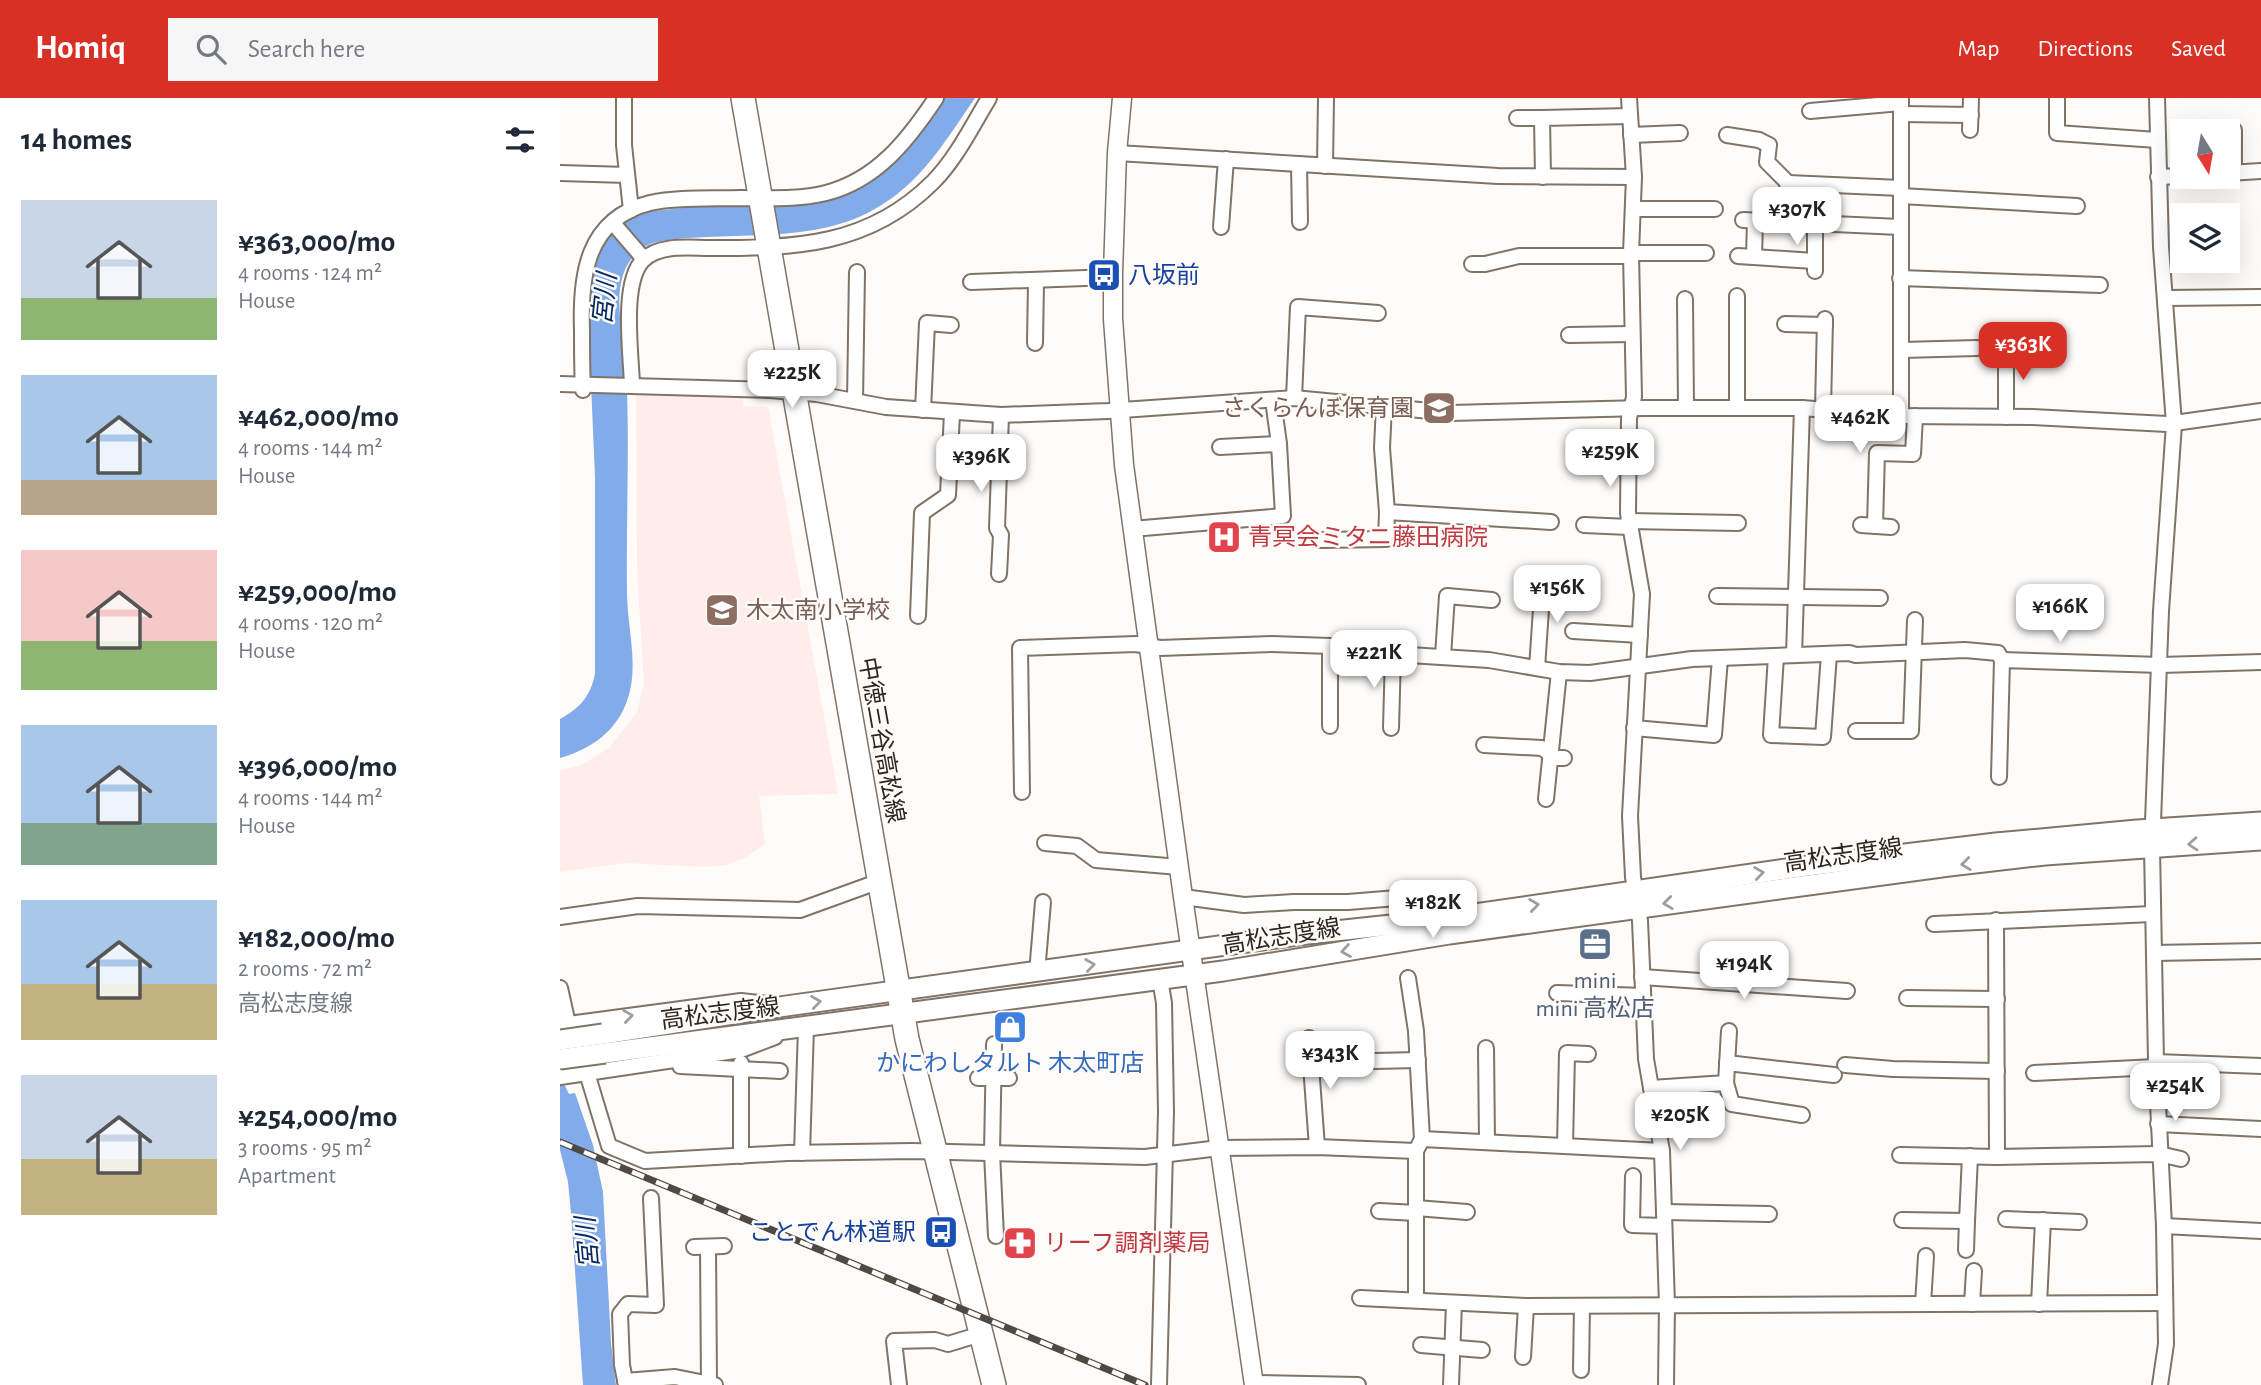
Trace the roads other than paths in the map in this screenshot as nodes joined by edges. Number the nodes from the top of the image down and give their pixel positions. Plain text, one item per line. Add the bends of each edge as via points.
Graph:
1 (624, 98) edge
2 (743, 98) edge
3 (936, 98) edge
4 (989, 98) edge
5 (1122, 98) edge
6 (1326, 98) edge
7 (1629, 98) edge
8 (1971, 98) edge
9 (2057, 98) edge
10 (2157, 98) edge
11 (1839, 103) edge
12 (1901, 105) edge
13 (1810, 111) dead end
14 (1630, 116) junction
15 (1517, 118) dead end
16 (1542, 118) junction
17 (1680, 133) dead end
18 (1631, 135) junction
19 (1727, 135) dead end
20 (2157, 140) junction
21 (1117, 153) junction
22 (1226, 159) junction
23 (1299, 164) junction
24 (1325, 166) junction
25 (2261, 171) edge
26 (2240, 172) edge
27 (560, 173) edge
28 (627, 175) junction
29 (2170, 176) edge
30 (1543, 177) junction
31 (1634, 177) junction
32 (2158, 177) junction
33 (1788, 183) junction
34 (1901, 192) junction
35 (762, 201) junction
36 (2077, 206) dead end
37 (1634, 209) junction
38 (1715, 209) dead end
39 (631, 210) junction
40 (1782, 221) junction
41 (1300, 222) dead end
42 (1815, 223) junction
43 (614, 224) junction
44 (1221, 227) dead end
45 (1900, 227) junction
46 (769, 245) junction
47 (1706, 253) dead end
48 (1631, 255) junction
49 (1738, 256) dead end
50 (1754, 257) junction
51 (643, 258) junction
52 (1472, 264) dead end
53 (857, 272) dead end
54 (1113, 277) junction
55 (1900, 278) junction
56 (1036, 281) junction
57 (971, 282) dead end
58 (2100, 285) dead end
59 (1737, 296) dead end
60 (2261, 297) edge
61 (2165, 298) junction
62 (1685, 299) dead end
63 (1378, 313) dead end
64 (1785, 324) dead end
65 (951, 325) dead end
66 (1632, 334) junction
67 (1569, 335) dead end
68 (1035, 343) dead end
69 (2006, 347) dead end
70 (1977, 348) dead end
71 (1902, 351) junction
72 (560, 384) edge
73 (630, 385) junction
74 (585, 386) junction
75 (794, 392) junction
76 (1294, 398) junction
77 (1273, 400) junction
78 (855, 401) junction
79 (1384, 405) junction
80 (1632, 408) junction
81 (1686, 408) junction
82 (1737, 408) junction
83 (1802, 408) junction
84 (1119, 409) junction
85 (1822, 409) junction
86 (923, 410) junction
87 (2261, 411) edge
88 (952, 413) junction
89 (1001, 415) junction
90 (1908, 416) junction
91 (2006, 417) junction
92 (2174, 424) junction
93 (1279, 444) junction
94 (1220, 447) dead end
95 (1387, 512) junction
96 (1551, 522) dead end
97 (1738, 523) dead end
98 (1629, 524) junction
99 (1584, 525) dead end
100 (1891, 527) dead end
101 (1132, 529) junction
102 (1321, 540) dead end
103 (999, 574) dead end
104 (1543, 580) dead end
105 (1717, 596) dead end
106 (1795, 597) junction
107 (1880, 598) dead end
108 (1492, 600) dead end
109 (918, 616) dead end
110 (1915, 620) dead end
111 (1573, 631) dead end
112 (1640, 635) junction
113 (1148, 646) junction
114 (1330, 646) junction
115 (1393, 654) junction
116 (1829, 654) junction
117 (1914, 654) junction
118 (1794, 655) junction
119 (1443, 656) junction
120 (1776, 656) junction
121 (1720, 658) junction
122 (2003, 660) junction
123 (2261, 662) edge
124 (1638, 665) junction
125 (2161, 665) junction
126 (1537, 668) junction
127 (1559, 672) junction
128 (1329, 726) dead end
129 (1391, 728) dead end
130 (1634, 728) junction
131 (1856, 731) dead end
132 (1484, 744) dead end
133 (1557, 756) junction
134 (1998, 777) dead end
135 (1022, 792) dead end
136 (1546, 799) dead end
137 (2261, 822) edge
138 (2152, 838) junction
139 (2261, 840) edge
140 (1045, 843) dead end
141 (1179, 867) junction
142 (880, 881) junction
143 (1183, 897) junction
144 (1636, 899) junction
145 (1043, 902) dead end
146 (2152, 914) junction
147 (560, 917) edge
148 (1996, 920) junction
149 (1419, 922) junction
150 (1934, 924) dead end
151 (1191, 951) junction
152 (2261, 951) edge
153 (2154, 953) junction
154 (1040, 971) junction
155 (1195, 974) junction
156 (1642, 977) junction
157 (1408, 978) dead end
158 (1160, 979) junction
159 (560, 988) edge
160 (898, 991) junction
161 (1847, 991) dead end
162 (1557, 993) dead end
163 (1643, 996) junction
164 (1907, 998) dead end
165 (1997, 999) junction
166 (786, 1006) junction
167 (903, 1014) junction
168 (806, 1027) junction
169 (563, 1030) edge
170 (1729, 1031) dead end
171 (1309, 1038) dead end
172 (604, 1044) junction
173 (993, 1044) dead end
174 (1486, 1048) dead end
175 (741, 1050) junction
176 (1588, 1054) dead end
177 (1418, 1060) junction
178 (1375, 1061) dead end
179 (1727, 1063) junction
180 (651, 1064) junction
181 (2156, 1064) junction
182 (2261, 1066) edge
183 (562, 1069) edge
184 (741, 1070) junction
185 (780, 1071) dead end
186 (1997, 1071) junction
187 (587, 1073) junction
188 (2034, 1073) dead end
189 (978, 1078) dead end
190 (993, 1078) junction
191 (1009, 1078) dead end
192 (1726, 1083) junction
193 (1651, 1088) junction
194 (1802, 1115) dead end
195 (2158, 1124) junction
196 (2261, 1129) edge
197 (1487, 1142) junction
198 (1419, 1145) junction
199 (1565, 1146) junction
200 (1317, 1147) junction
201 (1219, 1148) junction
202 (1662, 1151) junction
203 (935, 1152) junction
204 (802, 1153) junction
205 (992, 1153) junction
206 (2159, 1153) junction
207 (1900, 1155) dead end
208 (741, 1156) junction
209 (1166, 1156) junction
210 (1970, 1156) junction
211 (1997, 1157) junction
212 (2181, 1159) dead end
213 (1633, 1176) dead end
214 (651, 1198) dead end
215 (1380, 1211) dead end
216 (1416, 1211) junction
217 (1467, 1212) dead end
218 (1769, 1214) dead end
219 (1664, 1219) junction
220 (2006, 1219) dead end
221 (1902, 1220) dead end
222 (2043, 1220) junction
223 (1967, 1221) junction
224 (2079, 1222) dead end
225 (2164, 1226) junction
226 (2261, 1231) edge
227 (996, 1236) dead end
228 (724, 1246) dead end
229 (1966, 1250) dead end
230 (1926, 1256) dead end
231 (1974, 1271) dead end
232 (1360, 1298) dead end
233 (1416, 1300) junction
234 (1454, 1303) junction
235 (2165, 1303) junction
236 (1923, 1304) junction
237 (1972, 1304) junction
238 (2039, 1304) junction
239 (1667, 1305) junction
240 (1526, 1306) junction
241 (1582, 1306) junction
242 (981, 1334) junction
243 (1421, 1345) dead end
244 (1452, 1347) junction
245 (1482, 1350) dead end
246 (1523, 1357) dead end
247 (1581, 1370) dead end
248 (626, 1383) edge
249 (712, 1384) edge
250 (1254, 1384) edge
251 (899, 1385) edge
252 (994, 1385) edge
253 (1159, 1385) edge
254 (1358, 1385) edge
255 (1451, 1385) edge
256 (1666, 1385) edge
257 (2160, 1385) edge

1 - 28 street
2 - 35 main road, 中徳三谷高松線
3 - 35 street via 901,148 855,182 827,193
4 - 46 street via 946,166 901,208 826,241
5 - 21 street
6 - 24 street
7 - 14 street
8 - 12 street via 1971,122
9 - 20 street via 2057,133
10 - 20 street
11 - 12 street
11 - 13 street
12 - 34 street
14 - 16 street
14 - 18 street
15 - 16 street
16 - 30 street
17 - 18 street
18 - 31 street
19 - 33 street via 1769,145 1767,162
20 - 32 street
21 - 22 street
21 - 54 street
22 - 23 street
22 - 44 street
23 - 24 street
23 - 41 street
24 - 30 street
25 - 26 street
27 - 28 street
28 - 39 street
29 - 32 street
30 - 31 street
31 - 37 street
32 - 61 street
33 - 34 street
33 - 40 street
34 - 36 street
34 - 45 street
35 - 39 street via 661,201
35 - 46 main road, 中徳三谷高松線
37 - 38 street
37 - 48 street
39 - 43 street
40 - 42 street
40 - 50 street via 1749,221
42 - 45 street
42 - 50 street via 1815,266
43 - 51 street
43 - 74 street via 594,245 584,269
45 - 55 street
46 - 51 street via 665,249
46 - 75 main road, 中徳三谷高松線
47 - 48 street
48 - 52 street via 1519,256
48 - 66 street
49 - 50 street
51 - 73 street via 632,276 629,294
53 - 78 street
54 - 56 street
54 - 84 street
55 - 58 street
55 - 71 street
56 - 57 street
56 - 68 street
59 - 82 street
60 - 61 street
61 - 92 street
62 - 81 street
63 - 76 street via 1298,307
64 - 85 street via 1825,322
65 - 86 street via 927,323
66 - 67 street
66 - 80 street
69 - 91 street
70 - 71 street
71 - 90 street
72 - 74 street
73 - 74 street
73 - 75 street
75 - 78 street
75 - 142 main road, 中徳三谷高松線
76 - 77 street
76 - 79 street
77 - 84 street
77 - 93 street
78 - 86 street
79 - 80 street via 1451,413
79 - 95 street
80 - 81 street
80 - 98 street
81 - 82 street
82 - 83 street
83 - 85 street
83 - 106 street
84 - 89 street
84 - 101 street
85 - 90 street
86 - 88 street
87 - 92 street
88 - 89 street
88 - 109 street via 948,495 922,513
89 - 103 street
90 - 91 street
90 - 100 street via 1913,454 1877,453 1868,525
91 - 92 street
92 - 125 street
93 - 94 street
93 - 101 street via 1283,516
95 - 96 street
95 - 102 street via 1386,539
97 - 98 street
98 - 99 street
98 - 112 street via 1642,594
101 - 113 street
104 - 126 street
105 - 106 street
106 - 107 street
106 - 118 street
108 - 119 street via 1447,596
110 - 117 street
111 - 112 street
112 - 124 street
113 - 114 street
113 - 135 street via 1020,649
113 - 141 street
114 - 115 street
114 - 128 street
115 - 119 street
115 - 129 street
116 - 117 street
116 - 118 street
116 - 120 street via 1823,737 1771,735
117 - 122 street via 1965,650 1998,653
117 - 131 street via 1911,731
118 - 120 street
119 - 126 street
120 - 121 street
121 - 124 street
121 - 130 street via 1714,734
122 - 125 street
122 - 134 street
123 - 125 street
124 - 127 street via 1590,673
124 - 130 street
125 - 138 street
126 - 127 street
127 - 133 street
130 - 144 street via 1630,817
132 - 133 street via 1542,748
133 - 136 street
137 - 138 main road, 高松志度線
139 -> 138 main road, 高松志度線
138 - 144 main road, 高松志度線 via 1970,846 1814,865
138 - 146 street
140 - 141 street via 1077,846 1096,860
141 - 143 street
142 - 147 street via 800,910 638,906
142 - 160 main road, 中徳三谷高松線
143 - 149 street via 1244,905 1397,898 1416,905
143 - 151 street
149 -> 144 main road, 高松志度線
144 -> 155 main road, 高松志度線
144 - 156 street
145 - 154 street
146 - 148 street
146 - 153 street
148 - 150 street
148 - 165 street
149 - 151 main road, 高松志度線
154 -> 151 main road, 高松志度線
151 - 155 street
152 - 153 street
153 - 181 street
154 - 160 main road, 高松志度線
155 - 158 main road, 高松志度線
155 - 201 street
156 - 161 street
156 - 163 street
157 - 177 street
158 - 167 main road, 高松志度線
158 - 209 street
159 - 169 street
166 -> 160 main road, 高松志度線
160 - 167 main road, 中徳三谷高松線
162 - 163 street
163 - 193 street
164 - 165 street
165 - 186 street
169 -> 166 street via 741,1001
166 - 172 main road, 高松志度線
167 - 168 main road, 高松志度線
167 - 203 main road, 中徳三谷高松線
168 - 172 main road, 高松志度線
168 - 175 street
168 - 204 street
169 - 172 main road, 高松志度線, bridge
169 - 187 street
170 - 179 street
171 - 200 street
172 - 183 main road, 高松志度線, bridge
173 - 190 street
174 - 197 street
175 - 180 street
175 - 184 street
176 - 199 street via 1567,1053
177 - 178 street
177 - 198 street
179 - 186 street via 1840,1070
179 - 192 street
180 - 184 street
180 - 187 street
181 - 182 street
181 - 188 street
181 - 195 street
183 - 187 street
184 - 185 street
184 - 208 street
186 - 211 street
187 - 208 street via 609,1146 645,1161
189 - 190 street
190 - 191 street
190 - 205 street
192 - 193 street
192 - 194 street via 1732,1104
193 - 202 street
195 - 196 street
195 - 206 street
197 - 198 street
197 - 199 street
198 - 200 street
198 - 216 street
199 - 202 street
200 - 201 street
201 - 209 street
201 - 250 street
202 - 219 street
203 - 204 street
203 - 205 street
203 - 242 main road, 中徳三谷高松線
204 - 208 street
205 - 209 street
205 - 227 street
206 - 211 street
206 - 212 street
206 - 225 street
207 - 210 street
209 - 253 street
210 - 211 street
210 - 223 street
213 - 219 street via 1632,1226
214 - 248 street via 656,1305 628,1304 620,1314
215 - 216 street
216 - 217 street
216 - 233 street
218 - 219 street
219 - 239 street
220 - 222 street
221 - 223 street
222 - 224 street
222 - 238 street
223 - 229 street
225 - 226 street
225 - 235 street
228 - 249 street via 701,1247
230 - 236 street
231 - 237 street
232 - 233 street
233 - 234 street
234 - 240 street
234 - 244 street
235 - 238 street
235 - 257 street
236 - 237 street
236 - 239 street
237 - 238 street
239 - 241 street
239 - 256 street
240 - 241 street
240 - 246 street
241 - 247 street
242 - 251 street via 948,1344 894,1341
242 - 252 main road, 中徳三谷高松線
243 - 244 street
244 - 245 street
244 - 255 street
248 - 249 street via 675,1377
250 - 254 street

